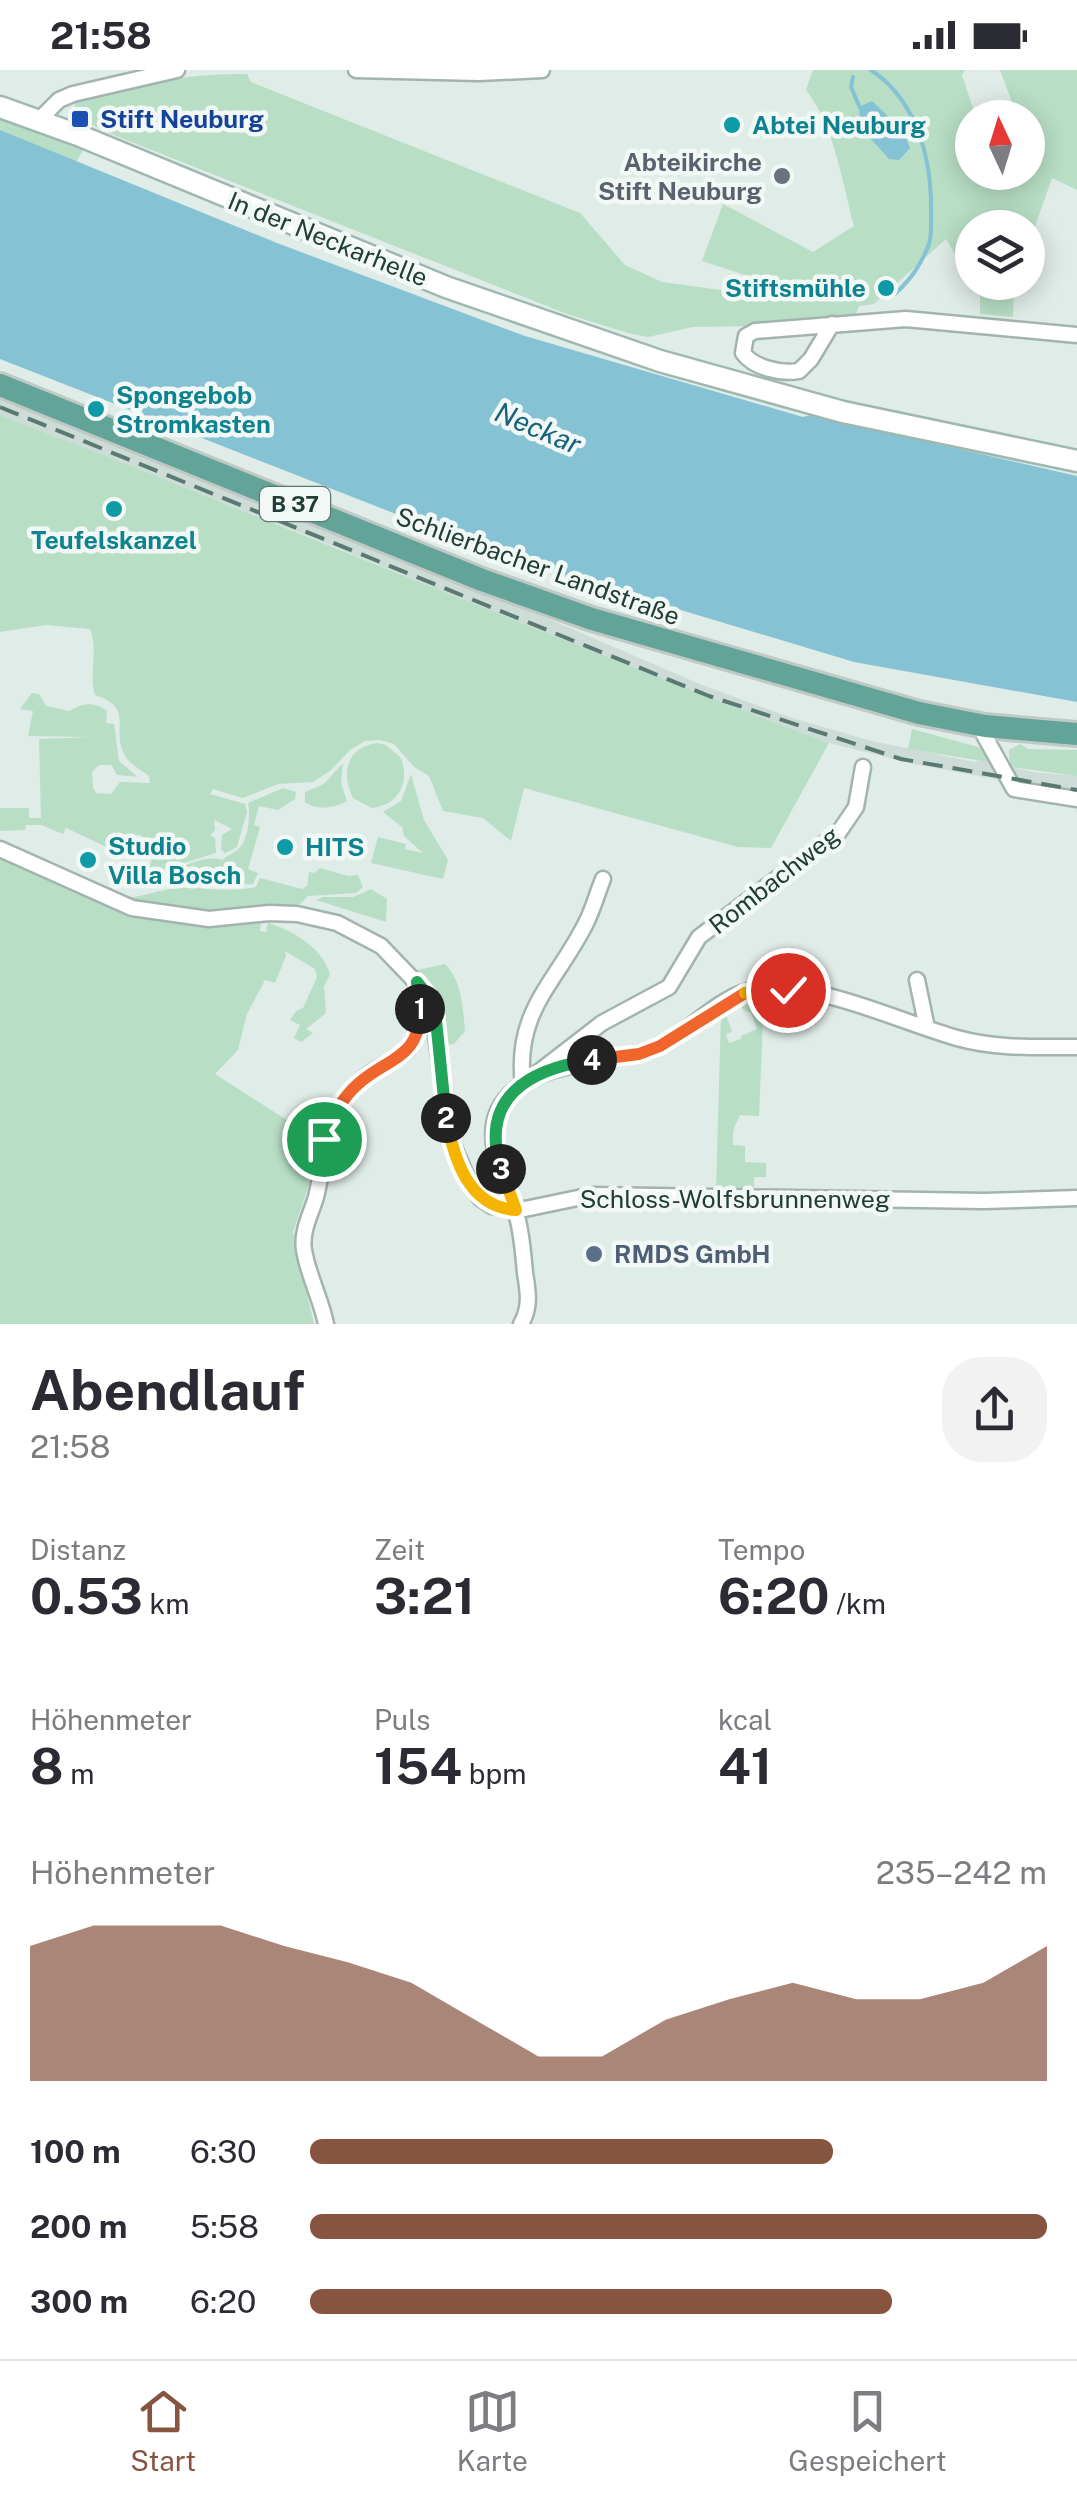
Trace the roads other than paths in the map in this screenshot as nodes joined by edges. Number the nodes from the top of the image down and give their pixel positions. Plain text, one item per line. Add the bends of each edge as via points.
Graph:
1 (177, 70) edge
2 (356, 70) edge
3 (542, 70) edge
4 (108, 77) edge
5 (0, 107) edge
6 (39, 120) junction
7 (832, 324) junction
8 (1077, 334) edge
9 (0, 385) edge
10 (1077, 461) edge
11 (985, 726) junction
12 (1020, 730) junction
13 (1077, 734) edge
14 (995, 753) junction
15 (863, 767) dead end
16 (1077, 799) edge
17 (0, 849) edge
18 (603, 879) dead end
19 (917, 980) dead end
20 (417, 982) junction
21 (927, 1028) junction
22 (1077, 1047) edge
23 (529, 1082) junction
24 (1077, 1198) edge
25 (516, 1210) junction
26 (326, 1324) edge
27 (521, 1324) edge

1 - 4 street
2 - 3 street
4 - 6 street via 60,100
5 - 6 main road, In der Neckarhelle
6 - 10 main road, In der Neckarhelle via 446,287 660,361 844,412
7 - 7 street via 756,331 742,345 748,360 795,372
7 - 8 street via 939,320
9 - 11 main road, Schlierbacher Landstraße / B 37 via 537,601 758,669
11 - 12 main road, Schlierbacher Landstraße / B 37
11 - 14 street
12 - 13 main road, Schlierbacher Landstraße / B 37
12 - 14 street
14 - 16 street via 1014,789
15 - 23 street, Rombachweg via 856,807 834,837 699,938 669,987 602,1023
17 - 20 street via 132,908 208,919 279,912 337,923 381,946
18 - 23 street via 586,923 531,1014 521,1048
19 - 21 street
20 - 25 street via 435,1010 441,1092 458,1161 485,1202
20 - 26 street via 416,1039 356,1086 324,1139 304,1246
21 - 22 street via 996,1046
21 - 23 street via 802,991 759,989 725,1002 660,1046 572,1064
23 - 25 street, Rombachweg via 508,1097 494,1124 496,1152
24 - 25 street, Schloss-Wolfsbrunnenweg via 592,1195
25 - 27 street, Rombachweg via 528,1300

